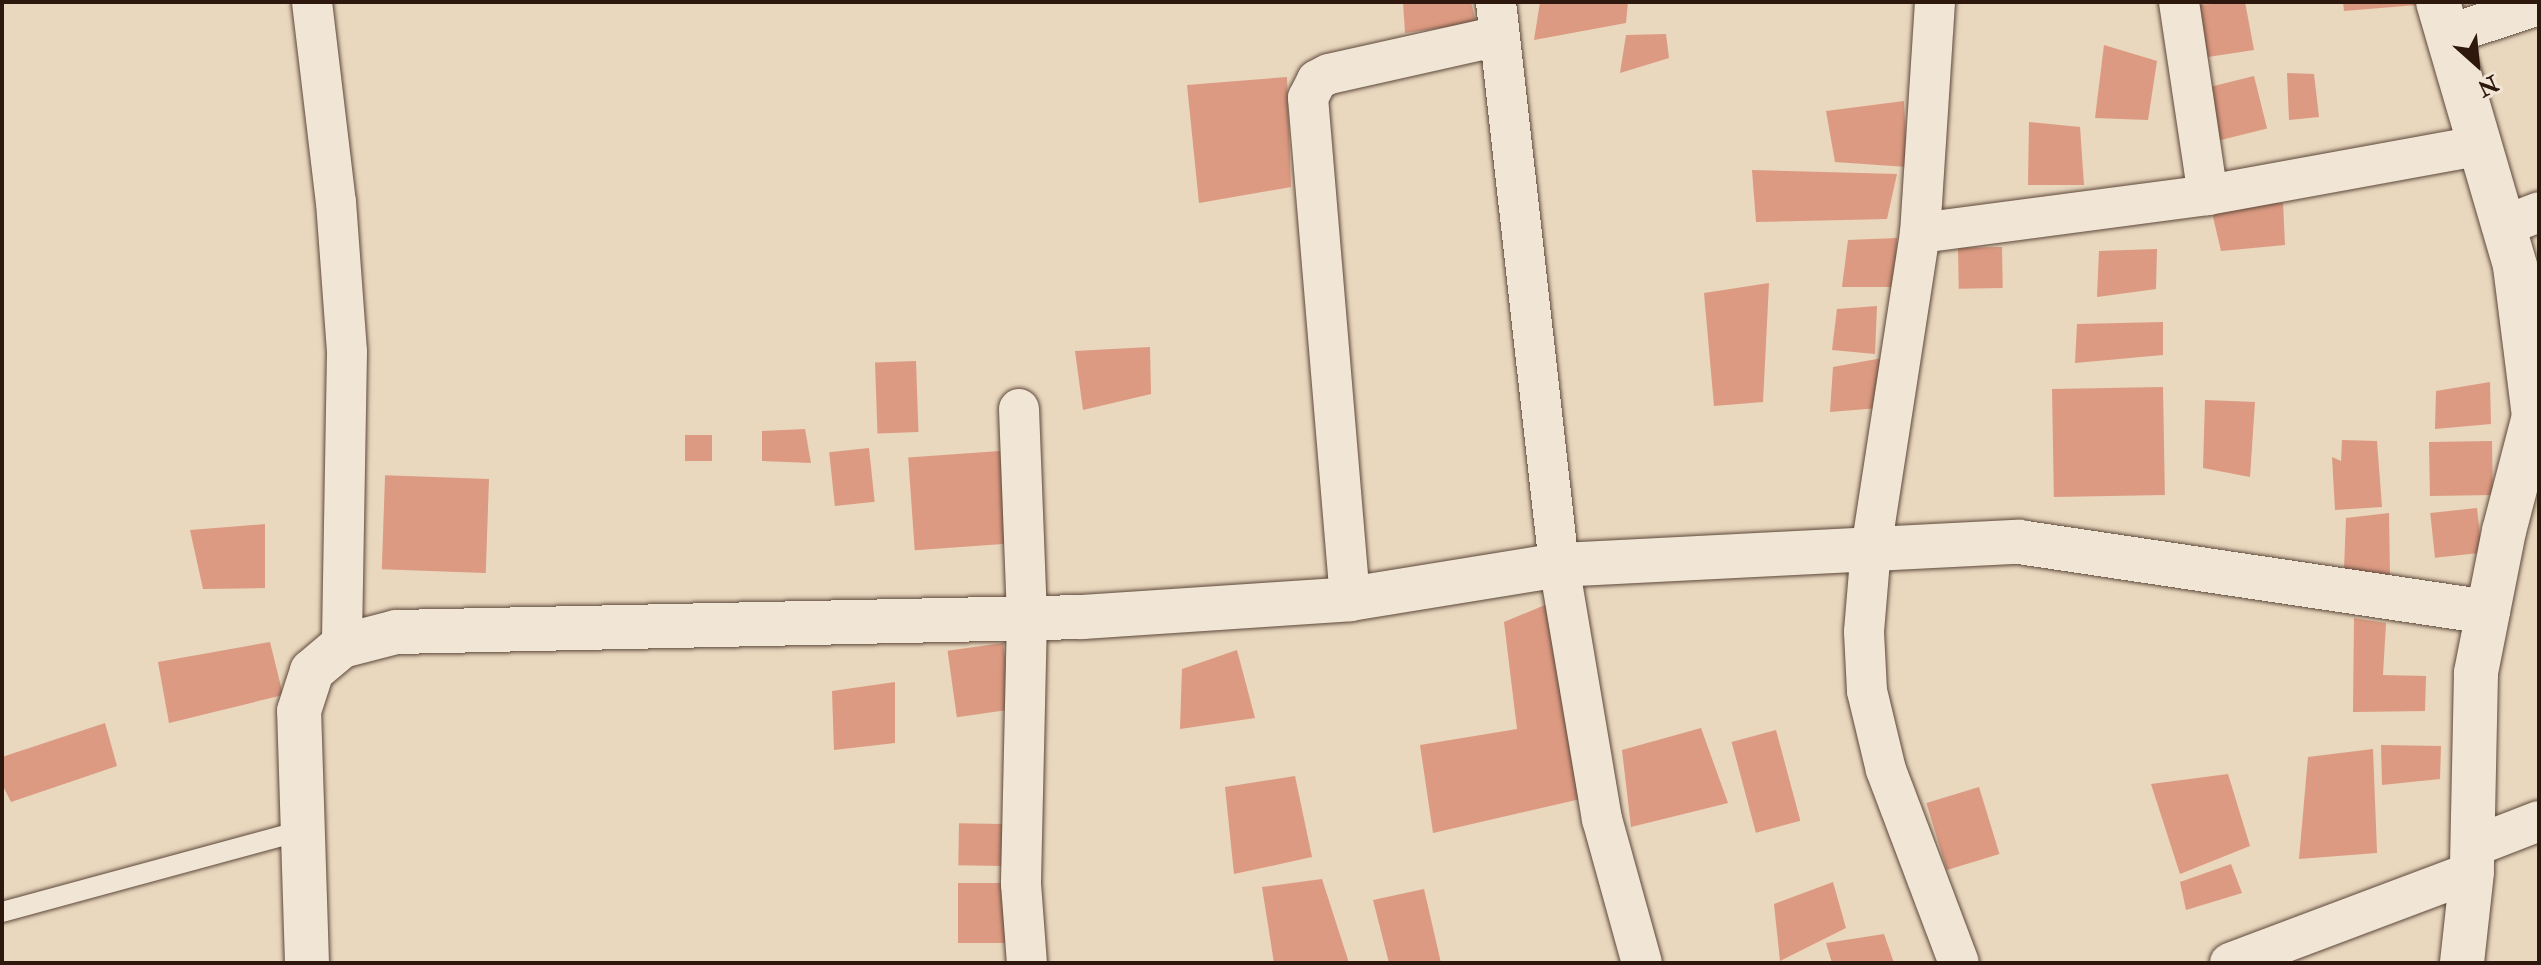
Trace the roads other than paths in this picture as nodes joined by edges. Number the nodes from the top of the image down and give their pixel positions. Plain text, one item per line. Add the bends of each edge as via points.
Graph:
1 (312, 2) edge
2 (1935, 2) edge
3 (2179, 2) edge
4 (2539, 5) edge
5 (1497, 19) edge
6 (2443, 19) edge
7 (2478, 146) junction
8 (2208, 195) junction
9 (2521, 219) edge
10 (1920, 233) junction
11 (1019, 409) dead end
12 (1871, 548) junction
13 (1559, 565) junction
14 (1350, 599) junction
15 (2488, 612) junction
16 (1027, 617) junction
17 (342, 646) junction
18 (2539, 821) edge
19 (303, 830) junction
20 (2472, 860) junction
21 (2, 912) edge
22 (307, 963) edge
23 (1027, 963) edge
24 (1642, 963) edge
25 (1959, 963) edge
26 (2230, 963) edge
27 (2462, 963) edge

1 - 17 street via 347,352
2 - 10 street
3 - 8 street
4 - 6 street
5 - 13 street
5 - 14 street via 1329,74 1317,80 1308,98
6 - 7 street
7 - 8 street
7 - 9 street
8 - 10 street
9 - 15 street via 2515,266 2534,416
10 - 12 street
11 - 16 street
12 - 13 street
12 - 15 street via 2019,542
12 - 25 street via 1864,632 1867,691 1886,770
13 - 14 street
13 - 24 street via 1602,819
14 - 16 street
15 - 20 street via 2476,673
16 - 17 street via 396,632
16 - 23 street via 1021,869
17 - 19 street via 312,671 299,711
18 - 20 street
19 - 21 lane
19 - 22 street
20 - 26 street
20 - 27 street

